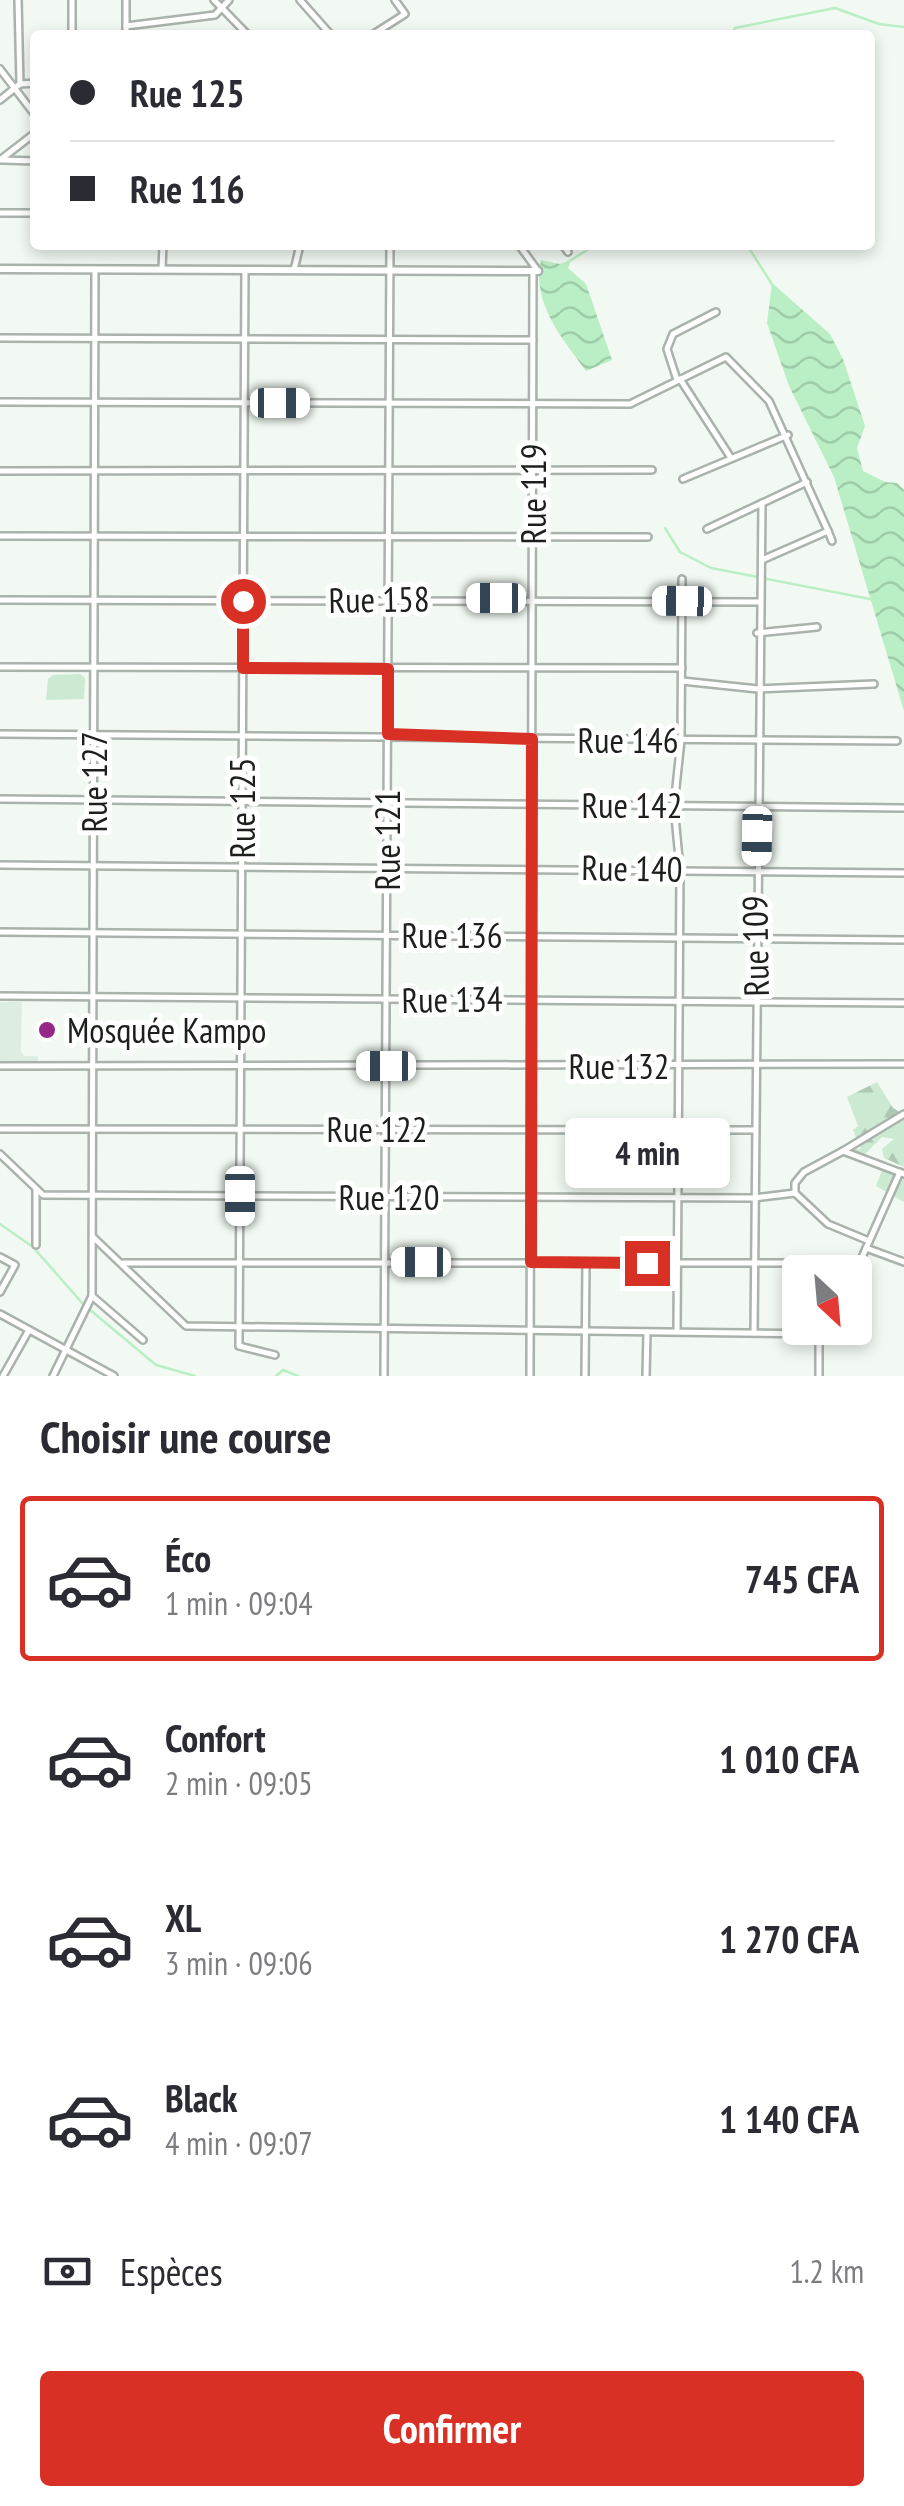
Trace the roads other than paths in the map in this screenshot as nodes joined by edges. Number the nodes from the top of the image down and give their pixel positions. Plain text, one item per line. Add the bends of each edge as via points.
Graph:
1 (18, 0) edge
2 (72, 0) edge
3 (126, 0) edge
4 (214, 0) edge
5 (230, 0) edge
6 (300, 0) edge
7 (394, 0) edge
8 (222, 8) junction
9 (126, 26) junction
10 (72, 30) edge
11 (126, 30) edge
12 (243, 30) edge
13 (327, 30) edge
14 (380, 30) edge
15 (0, 69) edge
16 (30, 84) edge
17 (17, 86) junction
18 (0, 100) edge
19 (30, 108) edge
20 (30, 138) edge
21 (30, 160) edge
22 (0, 214) edge
23 (30, 214) edge
24 (162, 250) edge
25 (299, 250) edge
26 (390, 250) edge
27 (522, 250) edge
28 (0, 268) edge
29 (95, 269) junction
30 (162, 270) junction
31 (244, 270) junction
32 (294, 270) junction
33 (390, 270) junction
34 (535, 271) junction
35 (716, 312) dead end
36 (0, 338) edge
37 (95, 338) junction
38 (244, 339) junction
39 (390, 340) junction
40 (533, 340) junction
41 (679, 380) junction
42 (0, 402) edge
43 (95, 403) junction
44 (244, 403) junction
45 (390, 404) junction
46 (533, 404) junction
47 (788, 435) junction
48 (731, 458) junction
49 (95, 470) junction
50 (244, 470) junction
51 (389, 470) junction
52 (652, 470) dead end
53 (0, 471) edge
54 (533, 471) junction
55 (683, 478) dead end
56 (807, 482) junction
57 (762, 503) junction
58 (707, 529) dead end
59 (828, 531) junction
60 (94, 534) junction
61 (0, 536) edge
62 (243, 536) junction
63 (389, 536) junction
64 (532, 537) junction
65 (648, 537) dead end
66 (832, 541) dead end
67 (762, 560) junction
68 (682, 580) dead end
69 (532, 598) junction
70 (759, 598) junction
71 (388, 599) junction
72 (0, 600) edge
73 (94, 600) junction
74 (243, 601) junction
75 (682, 601) junction
76 (817, 627) dead end
77 (757, 633) junction
78 (0, 667) edge
79 (94, 667) junction
80 (243, 668) junction
81 (532, 668) junction
82 (682, 668) junction
83 (388, 669) junction
84 (682, 681) junction
85 (874, 684) dead end
86 (758, 689) junction
87 (0, 734) edge
88 (388, 734) junction
89 (94, 735) junction
90 (242, 736) junction
91 (532, 739) junction
92 (681, 740) junction
93 (758, 740) junction
94 (897, 741) dead end
95 (0, 799) edge
96 (94, 800) junction
97 (242, 801) junction
98 (387, 803) junction
99 (758, 804) junction
100 (532, 805) junction
101 (674, 806) junction
102 (904, 808) edge
103 (0, 864) edge
104 (94, 865) junction
105 (387, 867) junction
106 (532, 867) junction
107 (242, 868) junction
108 (680, 869) junction
109 (755, 870) junction
110 (904, 874) edge
111 (0, 932) edge
112 (94, 932) junction
113 (242, 934) junction
114 (532, 935) junction
115 (386, 936) junction
116 (680, 939) junction
117 (754, 939) junction
118 (904, 940) edge
119 (0, 996) edge
120 (94, 996) junction
121 (241, 998) junction
122 (532, 998) junction
123 (386, 999) junction
124 (679, 1002) junction
125 (756, 1002) junction
126 (904, 1004) edge
127 (904, 1064) edge
128 (0, 1066) edge
129 (93, 1066) junction
130 (241, 1066) junction
131 (386, 1066) junction
132 (531, 1066) junction
133 (679, 1066) junction
134 (756, 1066) junction
135 (904, 1114) edge
136 (93, 1128) junction
137 (0, 1129) edge
138 (240, 1129) junction
139 (386, 1130) junction
140 (531, 1130) junction
141 (754, 1130) junction
142 (678, 1131) junction
143 (843, 1151) junction
144 (0, 1154) edge
145 (902, 1173) edge
146 (36, 1188) junction
147 (795, 1193) junction
148 (93, 1196) junction
149 (240, 1196) junction
150 (385, 1197) junction
151 (531, 1197) junction
152 (678, 1198) junction
153 (754, 1198) junction
154 (93, 1237) junction
155 (868, 1244) junction
156 (36, 1245) dead end
157 (863, 1255) edge
158 (0, 1257) edge
159 (385, 1262) junction
160 (531, 1262) junction
161 (754, 1262) junction
162 (782, 1262) edge
163 (904, 1262) edge
164 (120, 1263) junction
165 (240, 1263) junction
166 (586, 1263) junction
167 (677, 1263) junction
168 (0, 1292) edge
169 (91, 1299) junction
170 (0, 1314) edge
171 (240, 1327) junction
172 (384, 1329) junction
173 (29, 1330) junction
174 (530, 1330) junction
175 (586, 1331) junction
176 (647, 1332) junction
177 (677, 1332) junction
178 (754, 1333) junction
179 (144, 1340) dead end
180 (67, 1350) junction
181 (276, 1355) dead end
182 (102, 1373) edge
183 (3, 1376) edge
184 (52, 1376) edge
185 (114, 1376) edge
186 (384, 1376) edge
187 (530, 1376) edge
188 (585, 1376) edge
189 (646, 1376) edge
190 (819, 1376) edge

1 - 17 street
2 - 10 street
3 - 9 street
4 - 8 street
5 - 8 street
6 - 13 street
7 - 14 street via 405,14
8 - 9 street via 215,15
8 - 12 street
9 - 11 street
15 - 17 street
16 - 17 street
17 - 18 street
17 - 19 street
20 - 21 street via 0,160
22 - 23 street
24 - 30 street
25 - 32 street
26 - 33 street, Rue 121
27 - 34 street
28 - 29 street
29 - 30 street
29 - 37 street, Rue 127
30 - 31 street
31 - 32 street
31 - 38 street, Rue 125
32 - 33 street
33 - 34 street
33 - 39 street, Rue 121
34 - 40 street, Rue 119
35 - 41 street via 673,334 668,349
36 - 37 street
37 - 38 street
37 - 43 street, Rue 127
38 - 39 street
38 - 44 street, Rue 125
39 - 40 street
39 - 45 street, Rue 121
40 - 46 street, Rue 119
41 - 46 street via 630,404
41 - 47 street via 720,358 732,359 763,392
41 - 48 street
42 - 43 street
43 - 44 street
43 - 49 street, Rue 127
44 - 45 street
44 - 50 street, Rue 125
45 - 46 street
45 - 51 street, Rue 121
46 - 54 street, Rue 119
47 - 48 street
47 - 56 street
48 - 55 street
49 - 50 street
49 - 53 street
49 - 60 street, Rue 127
50 - 51 street
50 - 62 street, Rue 125
51 - 54 street
51 - 63 street, Rue 121
52 - 54 street
54 - 64 street, Rue 119
56 - 57 street
56 - 59 street
57 - 58 street
57 - 67 street, Rue 109
59 - 66 street
59 - 67 street
60 - 61 street
60 - 62 street
60 - 73 street, Rue 127
62 - 63 street
62 - 74 street, Rue 125
63 - 64 street
63 - 71 street, Rue 121
64 - 65 street
64 - 69 street, Rue 119
67 - 70 street, Rue 109
68 - 75 street
69 - 71 street, Rue 158
69 - 75 street, Rue 158
69 - 81 street, Rue 119
70 - 75 street, Rue 158
70 - 77 street, Rue 109
71 - 74 street, Rue 158
71 - 83 street, Rue 121
72 - 73 street, Rue 158
73 - 74 street, Rue 158
73 - 79 street, Rue 127
74 - 80 street, Rue 125
75 - 82 street
76 - 77 street
77 - 86 street, Rue 109
78 - 79 street
79 - 80 street
79 - 89 street, Rue 127
80 - 83 street
80 - 90 street, Rue 125
81 - 82 street
81 - 83 street
81 - 91 street, Rue 119
82 - 84 street
83 - 88 street, Rue 121
84 - 86 street
84 - 92 street
85 - 86 street
86 - 93 street, Rue 109
87 - 89 street, Rue 146
88 - 90 street, Rue 146
88 - 91 street, Rue 146
88 - 98 street, Rue 121
89 - 90 street, Rue 146
89 - 96 street, Rue 127
90 - 97 street, Rue 125
91 - 92 street, Rue 146
91 - 100 street, Rue 119
92 - 93 street, Rue 146
92 - 101 street
93 - 94 street, Rue 146
93 - 99 street, Rue 109
95 - 96 street, Rue 142
96 - 97 street, Rue 142
96 - 104 street, Rue 127
97 - 98 street, Rue 142
97 - 107 street, Rue 125
98 - 100 street, Rue 142
98 - 105 street, Rue 121
99 - 101 street, Rue 142
99 - 102 street, Rue 142
99 - 109 street, Rue 109
100 - 101 street, Rue 142
100 - 106 street, Rue 119
101 - 108 street
103 - 104 street, Rue 140
104 - 107 street, Rue 140
104 - 112 street, Rue 127
105 - 106 street, Rue 140
105 - 107 street, Rue 140
105 - 115 street, Rue 121
106 - 108 street, Rue 140
106 - 114 street, Rue 119
107 - 113 street, Rue 125
108 - 109 street, Rue 140
108 - 116 street
109 - 110 street, Rue 140
109 - 117 street, Rue 109
111 - 112 street, Rue 136
112 - 113 street, Rue 136
112 - 120 street, Rue 127
113 - 115 street, Rue 136
113 - 121 street, Rue 125
114 - 115 street, Rue 136
114 - 116 street, Rue 136
114 - 122 street, Rue 119
115 - 123 street, Rue 121
116 - 117 street, Rue 136
116 - 124 street
117 - 118 street, Rue 136
117 - 125 street, Rue 109
119 - 120 street, Rue 134
120 - 121 street, Rue 134
120 - 129 street, Rue 127
121 - 123 street, Rue 134
121 - 130 street, Rue 125
122 - 123 street, Rue 134
122 - 124 street, Rue 134
122 - 132 street, Rue 119
123 - 131 street, Rue 121
124 - 125 street, Rue 134
124 - 133 street
125 - 126 street, Rue 134
125 - 134 street, Rue 109
127 - 134 street, Rue 132
128 - 129 street, Rue 132
129 - 130 street, Rue 132
129 - 136 street, Rue 127
130 - 131 street, Rue 132
130 - 138 street, Rue 125
131 - 132 street, Rue 132
131 - 139 street, Rue 121
132 - 133 street, Rue 132
132 - 140 street, Rue 119
133 - 134 street, Rue 132
133 - 142 street
134 - 141 street, Rue 109
135 - 143 street
136 - 137 street, Rue 122
136 - 138 street, Rue 122
136 - 148 street, Rue 127
138 - 139 street, Rue 122
138 - 149 street, Rue 125
139 - 140 street, Rue 122
139 - 150 street, Rue 121
140 - 142 street, Rue 122
140 - 151 street, Rue 119
141 - 142 street, Rue 122
141 - 153 street, Rue 109
142 - 152 street
143 - 145 street
143 - 147 street via 804,1172
144 - 146 street
145 - 155 street
146 - 148 street, Rue 120 via 43,1195
146 - 156 street
147 - 153 street, Rue 120
147 - 155 street via 828,1224
148 - 149 street, Rue 120
148 - 154 street, Rue 127
149 - 150 street, Rue 120
149 - 165 street, Rue 125
150 - 151 street, Rue 120
150 - 159 street, Rue 121
151 - 152 street, Rue 120
151 - 160 street, Rue 119
152 - 153 street, Rue 120
152 - 167 street
153 - 161 street, Rue 109
154 - 164 street
154 - 169 street, Rue 127
155 - 157 street
155 - 163 street
158 - 168 street via 15,1265
159 - 160 street
159 - 165 street
159 - 172 street, Rue 121
160 - 166 street
160 - 174 street, Rue 119
161 - 162 street
161 - 167 street
161 - 178 street, Rue 109
164 - 165 street
164 - 171 street via 186,1326
165 - 171 street, Rue 125
166 - 167 street
166 - 175 street
167 - 177 street
169 - 179 street
169 - 180 street, Rue 127
170 - 173 street
171 - 172 street
171 - 181 street, Rue 125 via 240,1346
172 - 174 street
172 - 186 street, Rue 121
173 - 180 street
173 - 183 street
174 - 175 street
174 - 187 street, Rue 119
175 - 176 street
175 - 188 street
176 - 177 street
176 - 189 street
177 - 178 street
178 - 190 street via 819,1334
180 - 182 street
180 - 184 street, Rue 127
182 - 185 street

